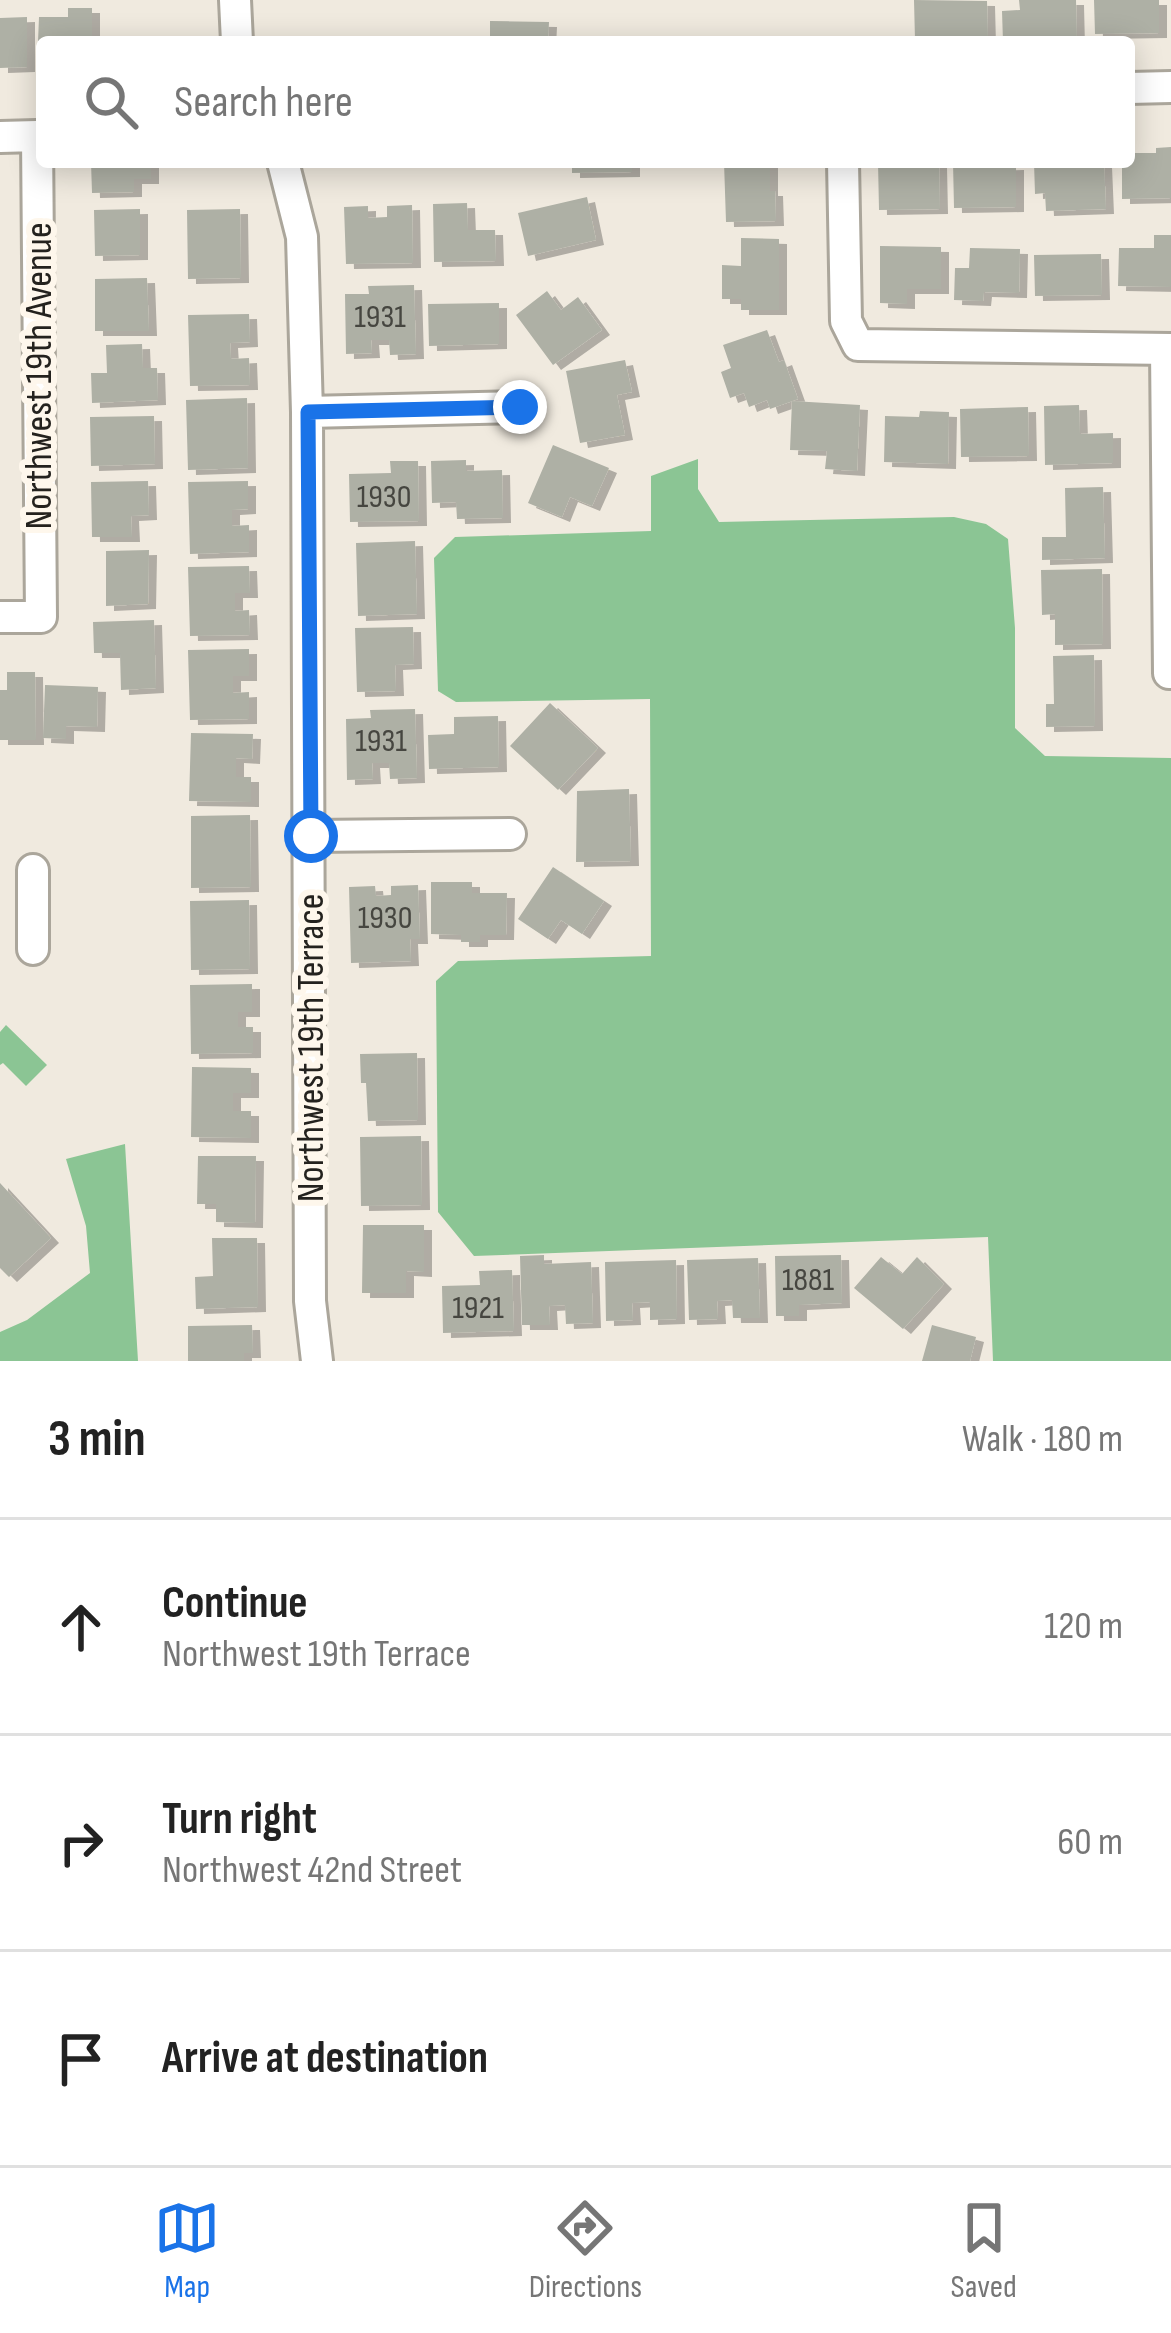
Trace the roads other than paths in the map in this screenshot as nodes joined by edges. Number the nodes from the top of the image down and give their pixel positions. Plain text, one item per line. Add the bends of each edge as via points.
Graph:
1 (235, 0) edge
2 (237, 36) edge
3 (1171, 87) edge
4 (1135, 88) edge
5 (36, 136) edge
6 (0, 137) edge
7 (37, 168) edge
8 (285, 168) edge
9 (843, 168) edge
10 (1168, 349) edge
11 (520, 407) dead end
12 (308, 412) junction
13 (0, 617) edge
14 (1169, 673) edge
15 (510, 834) dead end
16 (311, 836) junction
17 (33, 870) dead end
18 (33, 949) dead end
19 (316, 1361) edge

1 - 2 street
3 - 4 street
5 - 6 street, Northwest 19th Avenue
7 - 13 street, Northwest 19th Avenue via 41,616
8 - 12 street, Northwest 19th Terrace via 302,237
9 - 10 street via 846,321 858,345
10 - 14 street
11 - 12 street
12 - 16 street, Northwest 19th Terrace
15 - 16 street
16 - 19 street, Northwest 19th Terrace
17 - 18 street

